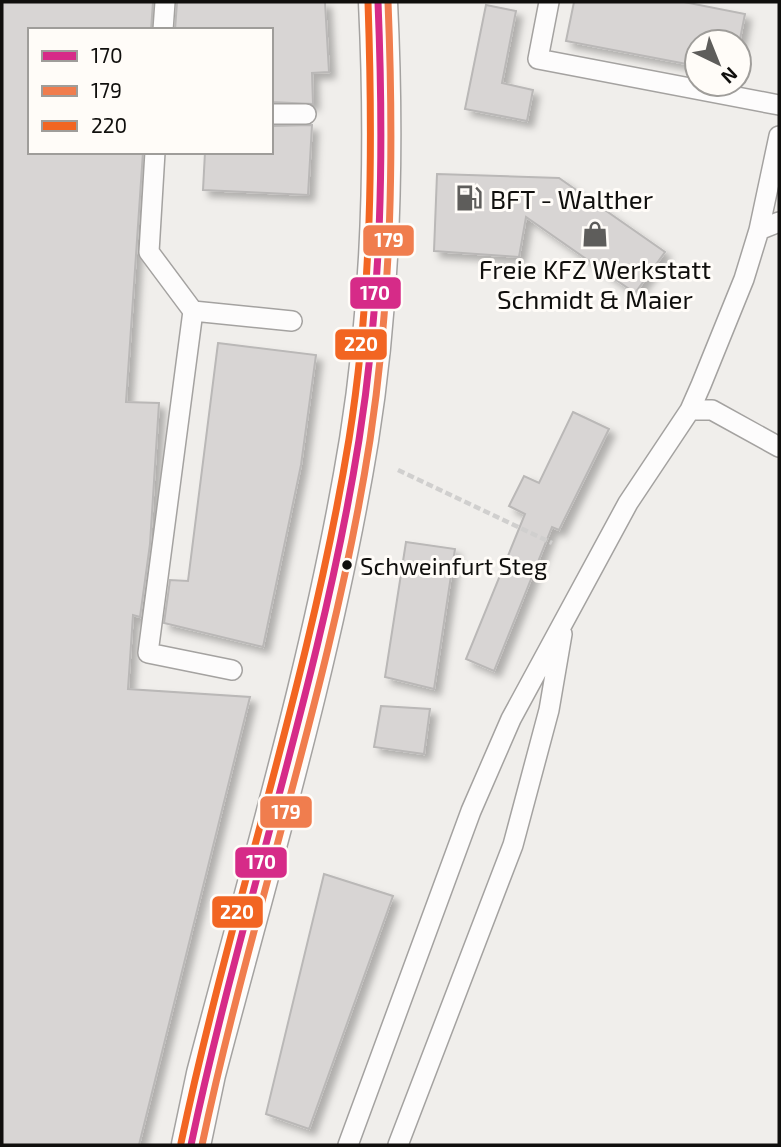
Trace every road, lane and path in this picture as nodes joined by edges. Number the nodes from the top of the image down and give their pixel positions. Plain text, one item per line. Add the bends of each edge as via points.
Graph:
1 (165, 2) edge
2 (378, 2) edge
3 (549, 2) edge
4 (163, 28) edge
5 (779, 104) edge
6 (273, 114) edge
7 (306, 114) dead end
8 (779, 136) edge
9 (155, 154) edge
10 (779, 222) edge
11 (759, 230) junction
12 (193, 311) junction
13 (292, 321) dead end
14 (690, 410) junction
15 (779, 446) edge
16 (398, 470) dead end
17 (552, 543) dead end
18 (565, 615) junction
19 (232, 670) dead end
20 (191, 1145) edge
21 (348, 1145) edge
22 (398, 1145) edge

1 - 4 lane
2 - 20 main road via 377,250 359,437 322,621
3 - 5 lane via 538,59
6 - 7 lane
8 - 11 lane
9 - 12 lane via 149,252
10 - 11 lane
11 - 14 lane via 744,279
12 - 13 lane
12 - 19 lane via 148,653
14 - 15 lane via 712,410
14 - 18 lane via 628,503
16 - 17 path
18 - 21 lane via 511,719 471,811
18 - 22 lane via 550,710 513,845

